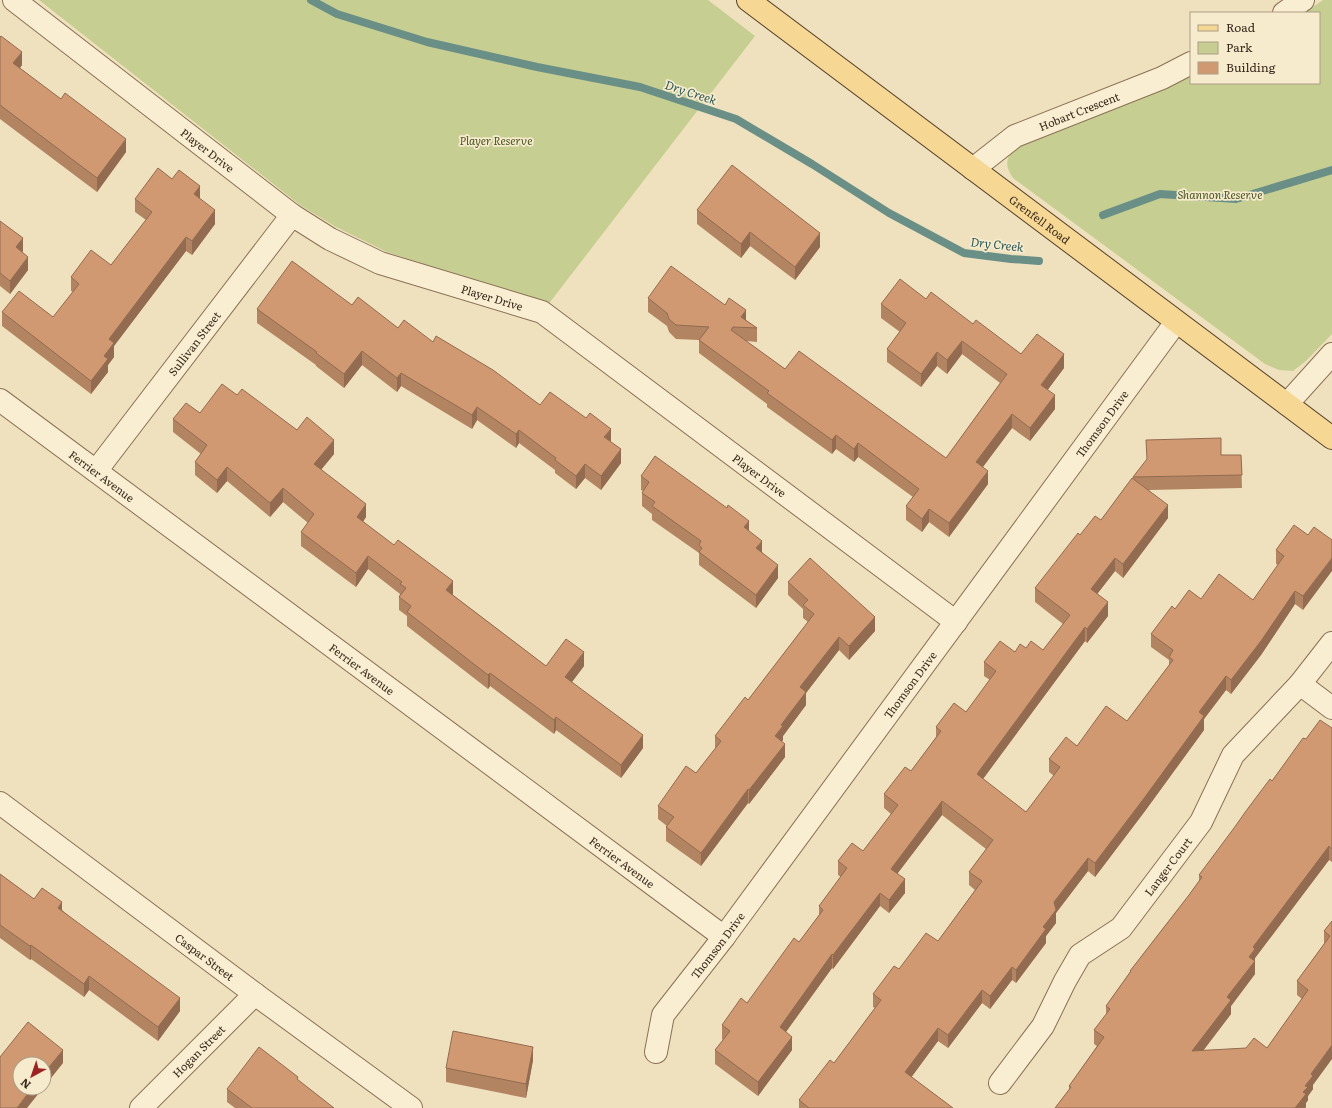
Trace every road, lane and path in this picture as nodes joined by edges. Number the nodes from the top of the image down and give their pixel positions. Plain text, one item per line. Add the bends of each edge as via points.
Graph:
1 (14, 0) edge
2 (748, 0) edge
3 (1303, 0) edge
4 (1285, 12) edge
5 (1190, 64) edge
6 (973, 169) junction
7 (292, 215) junction
8 (1176, 322) junction
9 (1332, 354) edge
10 (0, 400) edge
11 (1287, 404) junction
12 (1332, 438) edge
13 (96, 471) junction
14 (956, 622) junction
15 (1332, 644) edge
16 (1300, 684) junction
17 (1332, 708) edge
18 (0, 803) edge
19 (724, 937) junction
20 (255, 994) junction
21 (656, 1052) dead end
22 (1000, 1083) dead end
23 (141, 1108) edge
24 (411, 1108) edge

1 - 7 street, Player Drive
2 - 6 main road, Grenfell Road
3 - 4 street
5 - 6 street, Hobart Crescent via 1162,78 1015,136
6 - 8 main road, Grenfell Road
7 - 13 street, Sullivan Street
7 - 14 street, Player Drive via 330,239 380,263 542,312
8 - 11 main road, Grenfell Road
8 - 14 street, Thomson Drive
9 - 11 street
10 - 13 street, Ferrier Avenue
11 - 12 main road, Grenfell Road
13 - 19 street, Ferrier Avenue
14 - 19 street, Thomson Drive
15 - 16 street, Langer Court
16 - 17 street
16 - 22 street, Langer Court via 1233,755 1201,822 1121,928 1080,955 1043,1026
18 - 20 street, Caspar Street
19 - 21 street, Thomson Drive via 663,1015
20 - 23 street, Hogan Street
20 - 24 street, Caspar Street

